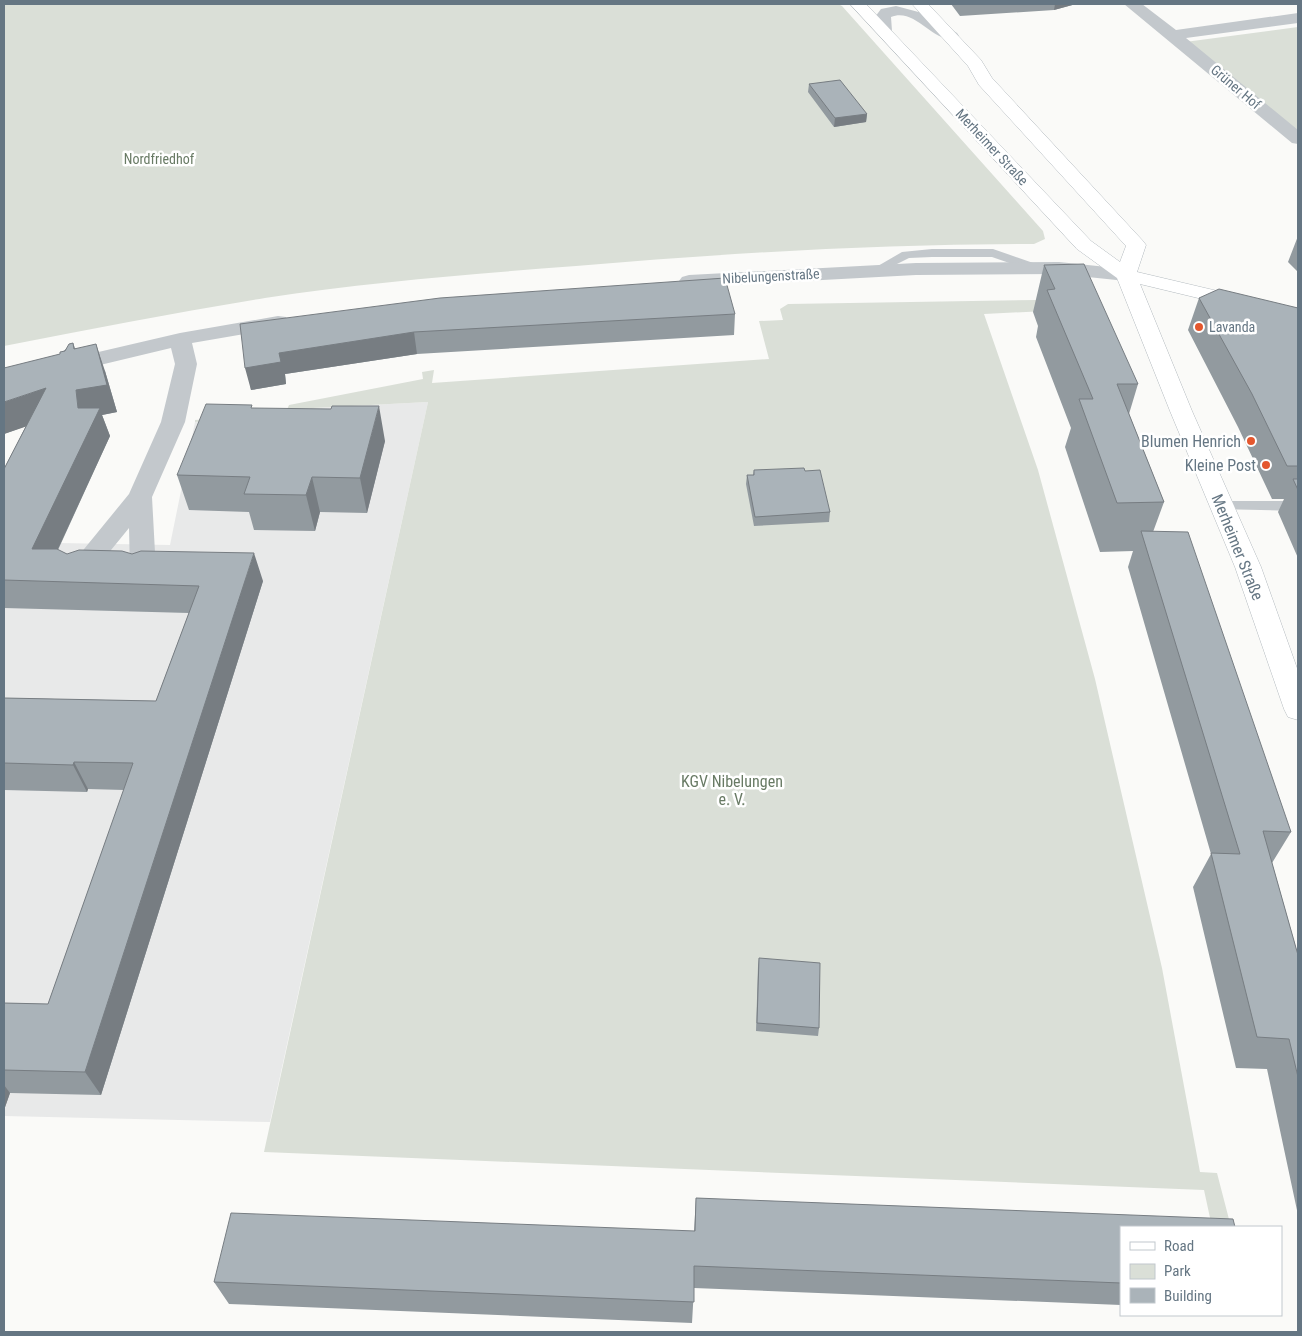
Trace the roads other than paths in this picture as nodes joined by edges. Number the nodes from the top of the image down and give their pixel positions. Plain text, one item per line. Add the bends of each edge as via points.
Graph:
1 (920, 4) edge
2 (1132, 4) edge
3 (864, 6) edge
4 (1298, 18) edge
5 (884, 31) junction
6 (1173, 35) junction
7 (951, 36) junction
8 (1298, 139) edge
9 (1126, 275) junction
10 (670, 282) edge
11 (1298, 316) edge
12 (293, 320) edge
13 (180, 339) junction
14 (4, 381) edge
15 (140, 497) junction
16 (1221, 506) junction
17 (1298, 506) edge
18 (80, 570) edge
19 (143, 571) edge
20 (1298, 709) edge

1 - 7 street
2 - 6 street, Grüner Hof
3 - 5 street, Merheimer Straße
4 - 6 street
5 - 7 street via 883,17 887,12 897,10 909,11
5 - 9 street, Merheimer Straße via 1084,245
6 - 8 street, Grüner Hof
7 - 9 street via 985,81 1136,245
9 - 10 street, Nibelungenstraße via 1059,268 877,270
9 - 11 street
9 - 16 street, Merheimer Straße
12 - 13 street
13 - 14 street
13 - 15 street via 186,364 172,422
15 - 18 street
15 - 19 street
16 - 17 lane
16 - 20 street, Merheimer Straße via 1248,567

